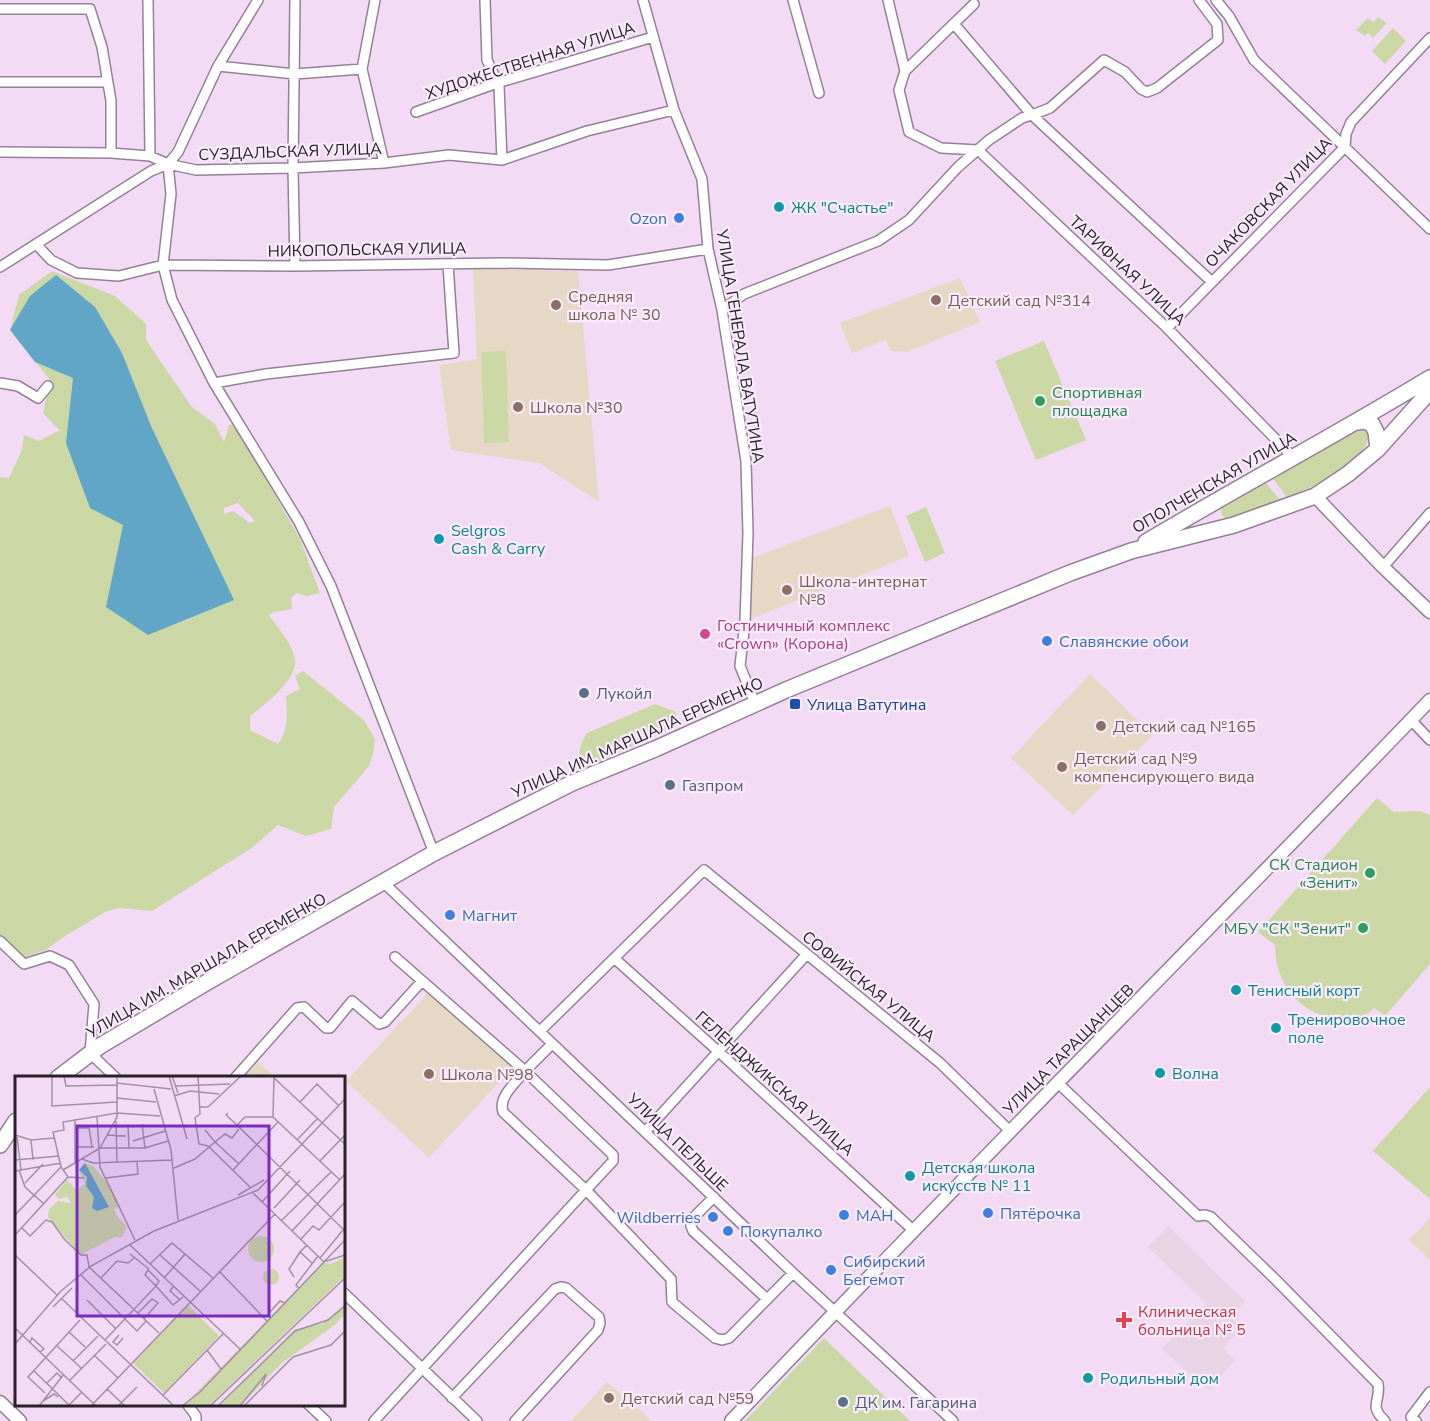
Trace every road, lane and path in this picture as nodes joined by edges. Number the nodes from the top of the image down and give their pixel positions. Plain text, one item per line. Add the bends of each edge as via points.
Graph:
1 (148, 0) edge
2 (258, 0) edge
3 (295, 0) edge
4 (375, 0) edge
5 (485, 0) edge
6 (642, 0) edge
7 (792, 0) edge
8 (888, 0) edge
9 (1199, 0) edge
10 (1216, 0) edge
11 (974, 4) dead end
12 (0, 9) edge
13 (954, 24) junction
14 (653, 37) junction
15 (1430, 38) edge
16 (218, 66) junction
17 (362, 69) junction
18 (905, 71) junction
19 (295, 74) junction
20 (0, 82) edge
21 (106, 82) junction
22 (498, 82) junction
23 (819, 93) dead end
24 (674, 110) junction
25 (416, 112) dead end
26 (1032, 115) junction
27 (1345, 147) junction
28 (978, 150) junction
29 (0, 152) edge
30 (111, 153) junction
31 (150, 156) junction
32 (502, 160) junction
33 (384, 163) junction
34 (168, 164) junction
35 (293, 168) junction
36 (1430, 229) edge
37 (36, 244) junction
38 (708, 249) junction
39 (448, 264) junction
40 (163, 265) junction
41 (295, 266) junction
42 (0, 267) edge
43 (1212, 282) junction
44 (722, 310) junction
45 (1167, 328) junction
46 (1430, 378) edge
47 (0, 383) edge
48 (214, 383) junction
49 (48, 386) dead end
50 (1430, 391) edge
51 (1357, 422) junction
52 (1378, 449) junction
53 (1293, 457) junction
54 (1315, 496) junction
55 (1221, 498) junction
56 (1430, 513) edge
57 (1234, 525) junction
58 (1131, 551) junction
59 (1383, 567) junction
60 (1430, 612) edge
61 (1430, 700) edge
62 (755, 703) junction
63 (1411, 720) junction
64 (1430, 740) edge
65 (434, 854) junction
66 (384, 883) junction
67 (0, 941) edge
68 (807, 954) junction
69 (395, 957) dead end
70 (614, 958) junction
71 (422, 981) junction
72 (540, 1031) junction
73 (551, 1042) junction
74 (719, 1052) junction
75 (90, 1053) junction
76 (525, 1071) junction
77 (59, 1076) edge
78 (115, 1076) edge
79 (236, 1076) edge
80 (1058, 1083) junction
81 (15, 1114) edge
82 (15, 1122) edge
83 (0, 1124) edge
84 (1010, 1131) junction
85 (645, 1132) junction
86 (0, 1145) edge
87 (586, 1190) junction
88 (714, 1197) junction
89 (914, 1231) junction
90 (792, 1273) junction
91 (345, 1294) edge
92 (767, 1299) junction
93 (835, 1311) junction
94 (421, 1369) junction
95 (1430, 1392) edge
96 (452, 1398) junction
97 (0, 1402) edge
98 (189, 1406) edge
99 (310, 1406) edge
100 (20, 1421) edge
101 (196, 1421) edge
102 (326, 1421) edge
103 (374, 1421) edge
104 (477, 1421) edge
105 (515, 1421) edge
106 (731, 1421) edge
107 (953, 1421) edge
108 (1385, 1421) edge
109 (1416, 1421) edge

1 - 31 street
2 - 16 street
3 - 19 street
4 - 17 street
5 - 22 street via 487,60
6 - 14 street, УЛИЦА ГЕНЕРАЛА ВАТУТИНА
7 - 23 street
8 - 18 street
9 - 26 street via 1217,24 1218,40 1157,88 1147,92 1141,89 1125,72 1104,60 1050,108
10 - 27 street via 1254,60
11 - 13 street
12 - 21 street via 90,9 102,47
13 - 18 street
13 - 26 street
14 - 22 street, ХУДОЖЕСТВЕННАЯ УЛИЦА
14 - 24 street, УЛИЦА ГЕНЕРАЛА ВАТУТИНА
15 - 27 street, ОЧАКОВСКАЯ УЛИЦА via 1351,122
16 - 19 street
16 - 34 street via 178,152
17 - 19 street
17 - 33 street
18 - 28 street via 900,90 909,132 941,148
19 - 35 street
20 - 21 street
21 - 30 street via 111,101
22 - 25 street, ХУДОЖЕСТВЕННАЯ УЛИЦА
22 - 32 street
24 - 32 street via 587,131
24 - 38 street, УЛИЦА ГЕНЕРАЛА ВАТУТИНА via 702,179
26 - 28 street
26 - 43 street
27 - 36 street
27 - 43 street, ОЧАКОВСКАЯ УЛИЦА
28 - 44 street via 957,167 909,220 878,241 744,294
28 - 45 street, ТАРИФНАЯ УЛИЦА
29 - 30 street, СУЗДАЛЬСКАЯ УЛИЦА
30 - 31 street, СУЗДАЛЬСКАЯ УЛИЦА
31 - 34 street, СУЗДАЛЬСКАЯ УЛИЦА
32 - 33 street, СУЗДАЛЬСКАЯ УЛИЦА via 449,154
33 - 35 street, СУЗДАЛЬСКАЯ УЛИЦА
34 - 35 street, СУЗДАЛЬСКАЯ УЛИЦА via 196,170
34 - 37 street
34 - 40 street via 171,194
35 - 41 street
37 - 40 street, НИКОПОЛЬСКАЯ УЛИЦА via 51,260 77,273 119,276
37 - 42 street
38 - 39 street, НИКОПОЛЬСКАЯ УЛИЦА via 608,265
38 - 44 street, УЛИЦА ГЕНЕРАЛА ВАТУТИНА
39 - 41 street, НИКОПОЛЬСКАЯ УЛИЦА
39 - 48 street via 454,353
40 - 41 street, НИКОПОЛЬСКАЯ УЛИЦА
40 - 48 street via 172,300
43 - 45 street, ОЧАКОВСКАЯ УЛИЦА
44 - 62 street, УЛИЦА ГЕНЕРАЛА ВАТУТИНА via 746,461 748,533 740,666
45 - 53 street, ТАРИФНАЯ УЛИЦА
46 - 51 highway, ОПОЛЧЕНСКАЯ УЛИЦА
47 - 49 street via 18,386 38,398
48 - 65 street via 299,522 331,586
50 - 52 highway, ОПОЛЧЕНСКАЯ УЛИЦА
51 - 52 highway via 1372,424
51 - 53 highway, ОПОЛЧЕНСКАЯ УЛИЦА
52 - 54 highway, ОПОЛЧЕНСКАЯ УЛИЦА
53 - 55 highway, ОПОЛЧЕНСКАЯ УЛИЦА
54 - 57 highway, ОПОЛЧЕНСКАЯ УЛИЦА
54 - 59 street
55 - 57 highway via 1216,505 1218,518
55 - 58 highway, ОПОЛЧЕНСКАЯ УЛИЦА
56 - 59 street
57 - 58 highway, ОПОЛЧЕНСКАЯ УЛИЦА
58 - 62 highway, УЛИЦА ИМ. МАРШАЛА ЕРЕМЕНКО
59 - 60 street
61 - 63 street, УЛИЦА ТАРАЩАНЦЕВ
62 - 65 highway, УЛИЦА ИМ. МАРШАЛА ЕРЕМЕНКО via 572,783
63 - 64 street
63 - 80 street, УЛИЦА ТАРАЩАНЦЕВ
65 - 66 highway, УЛИЦА ИМ. МАРШАЛА ЕРЕМЕНКО
66 - 72 street, УЛИЦА ПЕЛЬШЕ
66 - 75 highway, УЛИЦА ИМ. МАРШАЛА ЕРЕМЕНКО
67 - 75 street via 24,964 50,956 69,965 94,1004
68 - 70 street, СОФИЙСКАЯ УЛИЦА via 704,870
68 - 74 street
68 - 84 street, СОФИЙСКАЯ УЛИЦА via 940,1063
69 - 71 street
70 - 72 street
70 - 74 street, ГЕЛЕНДЖИКСКАЯ УЛИЦА
71 - 76 street
71 - 79 street via 380,1024 352,1001 330,1028 304,1007 297,1008
72 - 73 street, УЛИЦА ПЕЛЬШЕ
73 - 76 street
73 - 85 street, УЛИЦА ПЕЛЬШЕ
74 - 85 street
74 - 89 street, ГЕЛЕНДЖИКСКАЯ УЛИЦА
75 - 77 highway, УЛИЦА ИМ. МАРШАЛА ЕРЕМЕНКО
75 - 78 street
76 - 87 street via 502,1099 503,1112
76 - 87 street via 613,1155 613,1161
80 - 84 street, УЛИЦА ТАРАЩАНЦЕВ
80 - 108 street via 1198,1216 1211,1217 1378,1384 1377,1413
81 - 83 highway
82 - 86 highway
84 - 89 street, УЛИЦА ТАРАЩАНЦЕВ
85 - 88 street, УЛИЦА ПЕЛЬШЕ
87 - 92 street via 671,1279 672,1302 715,1338 729,1338
87 - 94 street
88 - 90 street, УЛИЦА ПЕЛЬШЕ
88 - 92 street via 691,1220 693,1231
89 - 93 street, УЛИЦА ТАРАЩАНЦЕВ
90 - 92 street
90 - 93 street, УЛИЦА ПЕЛЬШЕ
91 - 94 street
93 - 106 street, УЛИЦА ТАРАЩАНЦЕВ
93 - 107 street, УЛИЦА ПЕЛЬШЕ
94 - 96 street
94 - 103 street
95 - 109 street via 1411,1417
96 - 104 street
96 - 105 street via 555,1289 566,1288 599,1317 598,1330
97 - 100 street
98 - 101 street
99 - 102 street

